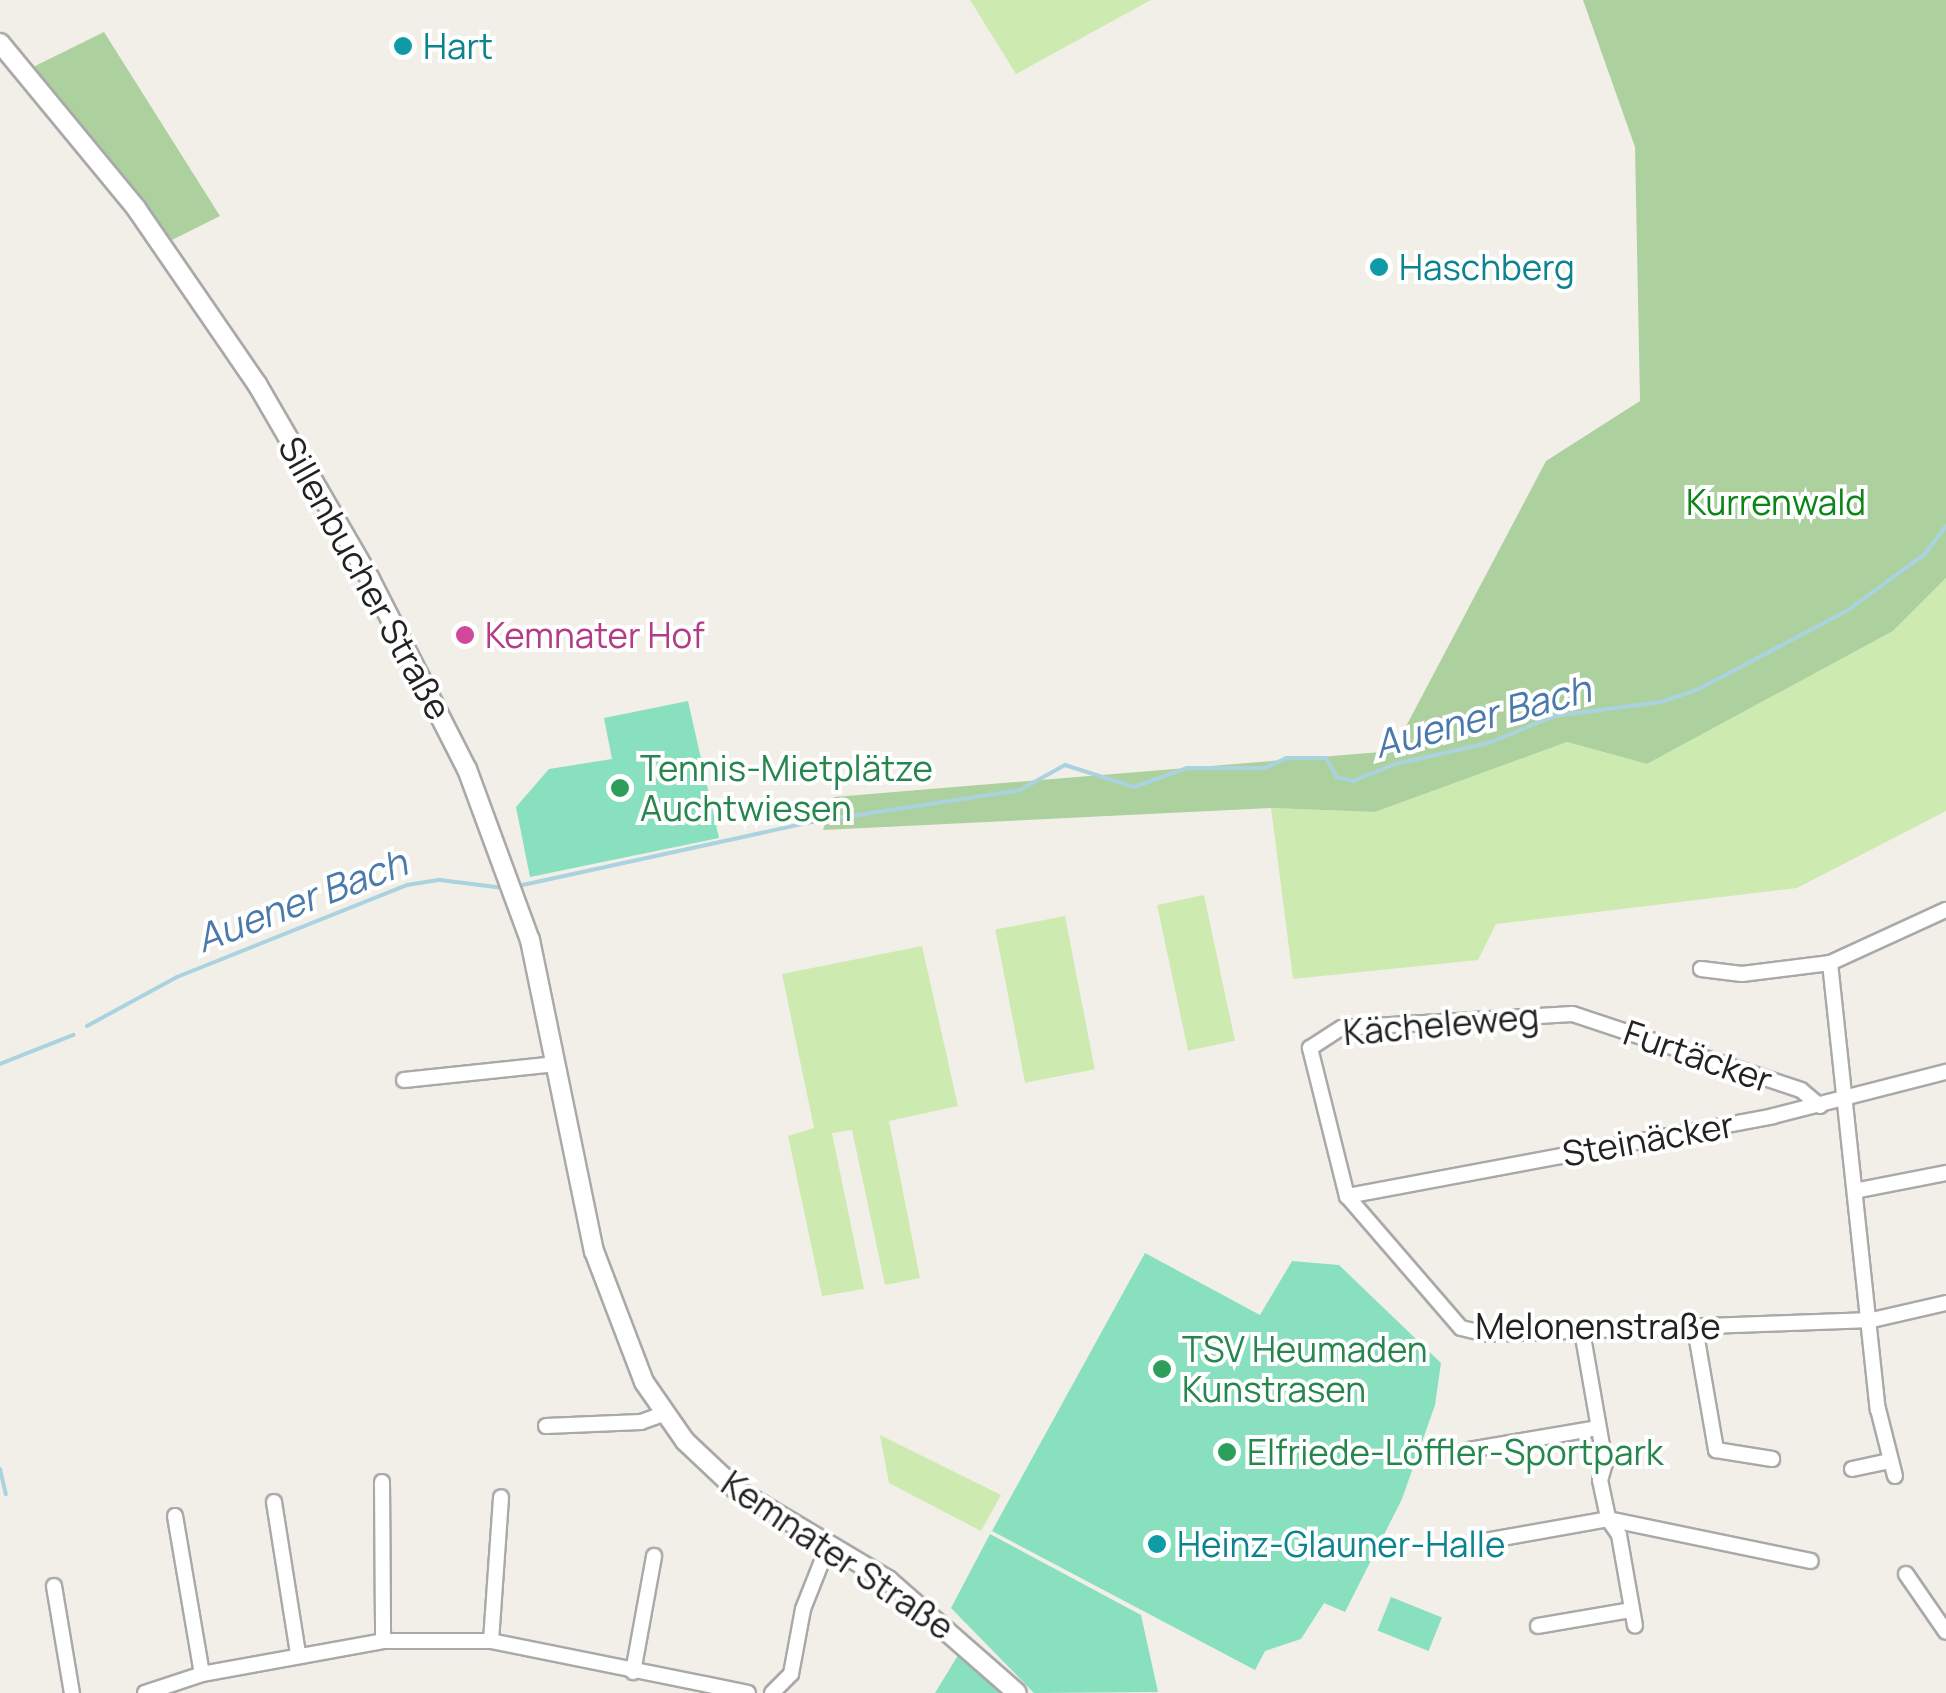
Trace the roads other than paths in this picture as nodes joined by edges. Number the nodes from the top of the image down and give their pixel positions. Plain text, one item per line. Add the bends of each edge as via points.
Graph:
1 (0, 44) edge
2 (1946, 910) edge
3 (1830, 963) junction
4 (1701, 969) dead end
5 (1572, 1014) joint
6 (1312, 1043) joint
7 (556, 1064) junction
8 (1946, 1072) edge
9 (404, 1080) dead end
10 (1843, 1100) junction
11 (1820, 1106) junction
12 (1946, 1172) edge
13 (580, 1184) joint
14 (1858, 1190) junction
15 (1347, 1196) junction
16 (1946, 1302) edge
17 (1872, 1320) junction
18 (1695, 1328) junction
19 (1582, 1331) junction
20 (663, 1414) junction
21 (546, 1426) dead end
22 (1598, 1428) junction
23 (1468, 1450) dead end
24 (1772, 1460) dead end
25 (1852, 1469) dead end
26 (382, 1482) dead end
27 (500, 1497) dead end
28 (274, 1502) dead end
29 (175, 1516) dead end
30 (1608, 1519) junction
31 (1485, 1541) dead end
32 (828, 1546) junction
33 (654, 1556) dead end
34 (1810, 1561) dead end
35 (1906, 1574) dead end
36 (54, 1586) dead end
37 (1631, 1610) junction
38 (1538, 1626) dead end
39 (1634, 1626) dead end
40 (1946, 1632) edge
41 (384, 1641) junction
42 (491, 1641) junction
43 (298, 1654) junction
44 (633, 1672) junction
45 (202, 1674) junction
46 (72, 1693) edge
47 (145, 1693) edge
48 (748, 1693) edge
49 (772, 1693) edge
50 (1016, 1693) edge

1 - 7 street, Sillenbucher Straße via 136,208 283,427 437,708 514,888
2 - 3 street
3 - 4 street via 1742,974
3 - 10 street
5 - 6 street, Kächeleweg via 1342,1028
5 - 11 street, Furtäcker via 1800,1090
6 - 15 street, Melonenstraße
7 - 9 street
7 - 13 street, Sillenbucher Straße
8 - 10 street, Steinäcker
10 - 11 street, Steinäcker
10 - 14 street
11 - 15 street, Steinäcker
12 - 14 street
13 - 20 street, Kemnater Straße via 610,1304
14 - 17 street
15 - 19 street, Melonenstraße via 1461,1328 1487,1334
16 - 17 street, Melonenstraße
17 - 18 street, Melonenstraße
17 - 25 street via 1878,1409 1893,1468
18 - 19 street, Melonenstraße
18 - 24 street via 1716,1450
19 - 22 street
20 - 21 street via 641,1422
20 - 32 street, Kemnater Straße via 737,1490
22 - 23 street
22 - 30 street
26 - 41 street
27 - 42 street
28 - 43 street
29 - 45 street
30 - 31 street
30 - 34 street
30 - 37 street via 1619,1535
32 - 49 street via 803,1610 791,1674
32 - 50 street, Kemnater Straße via 938,1619
33 - 44 street
35 - 40 street
36 - 46 street
37 - 38 street
37 - 39 street
41 - 42 street
41 - 43 street
42 - 44 street
43 - 45 street
44 - 48 street
45 - 47 street

